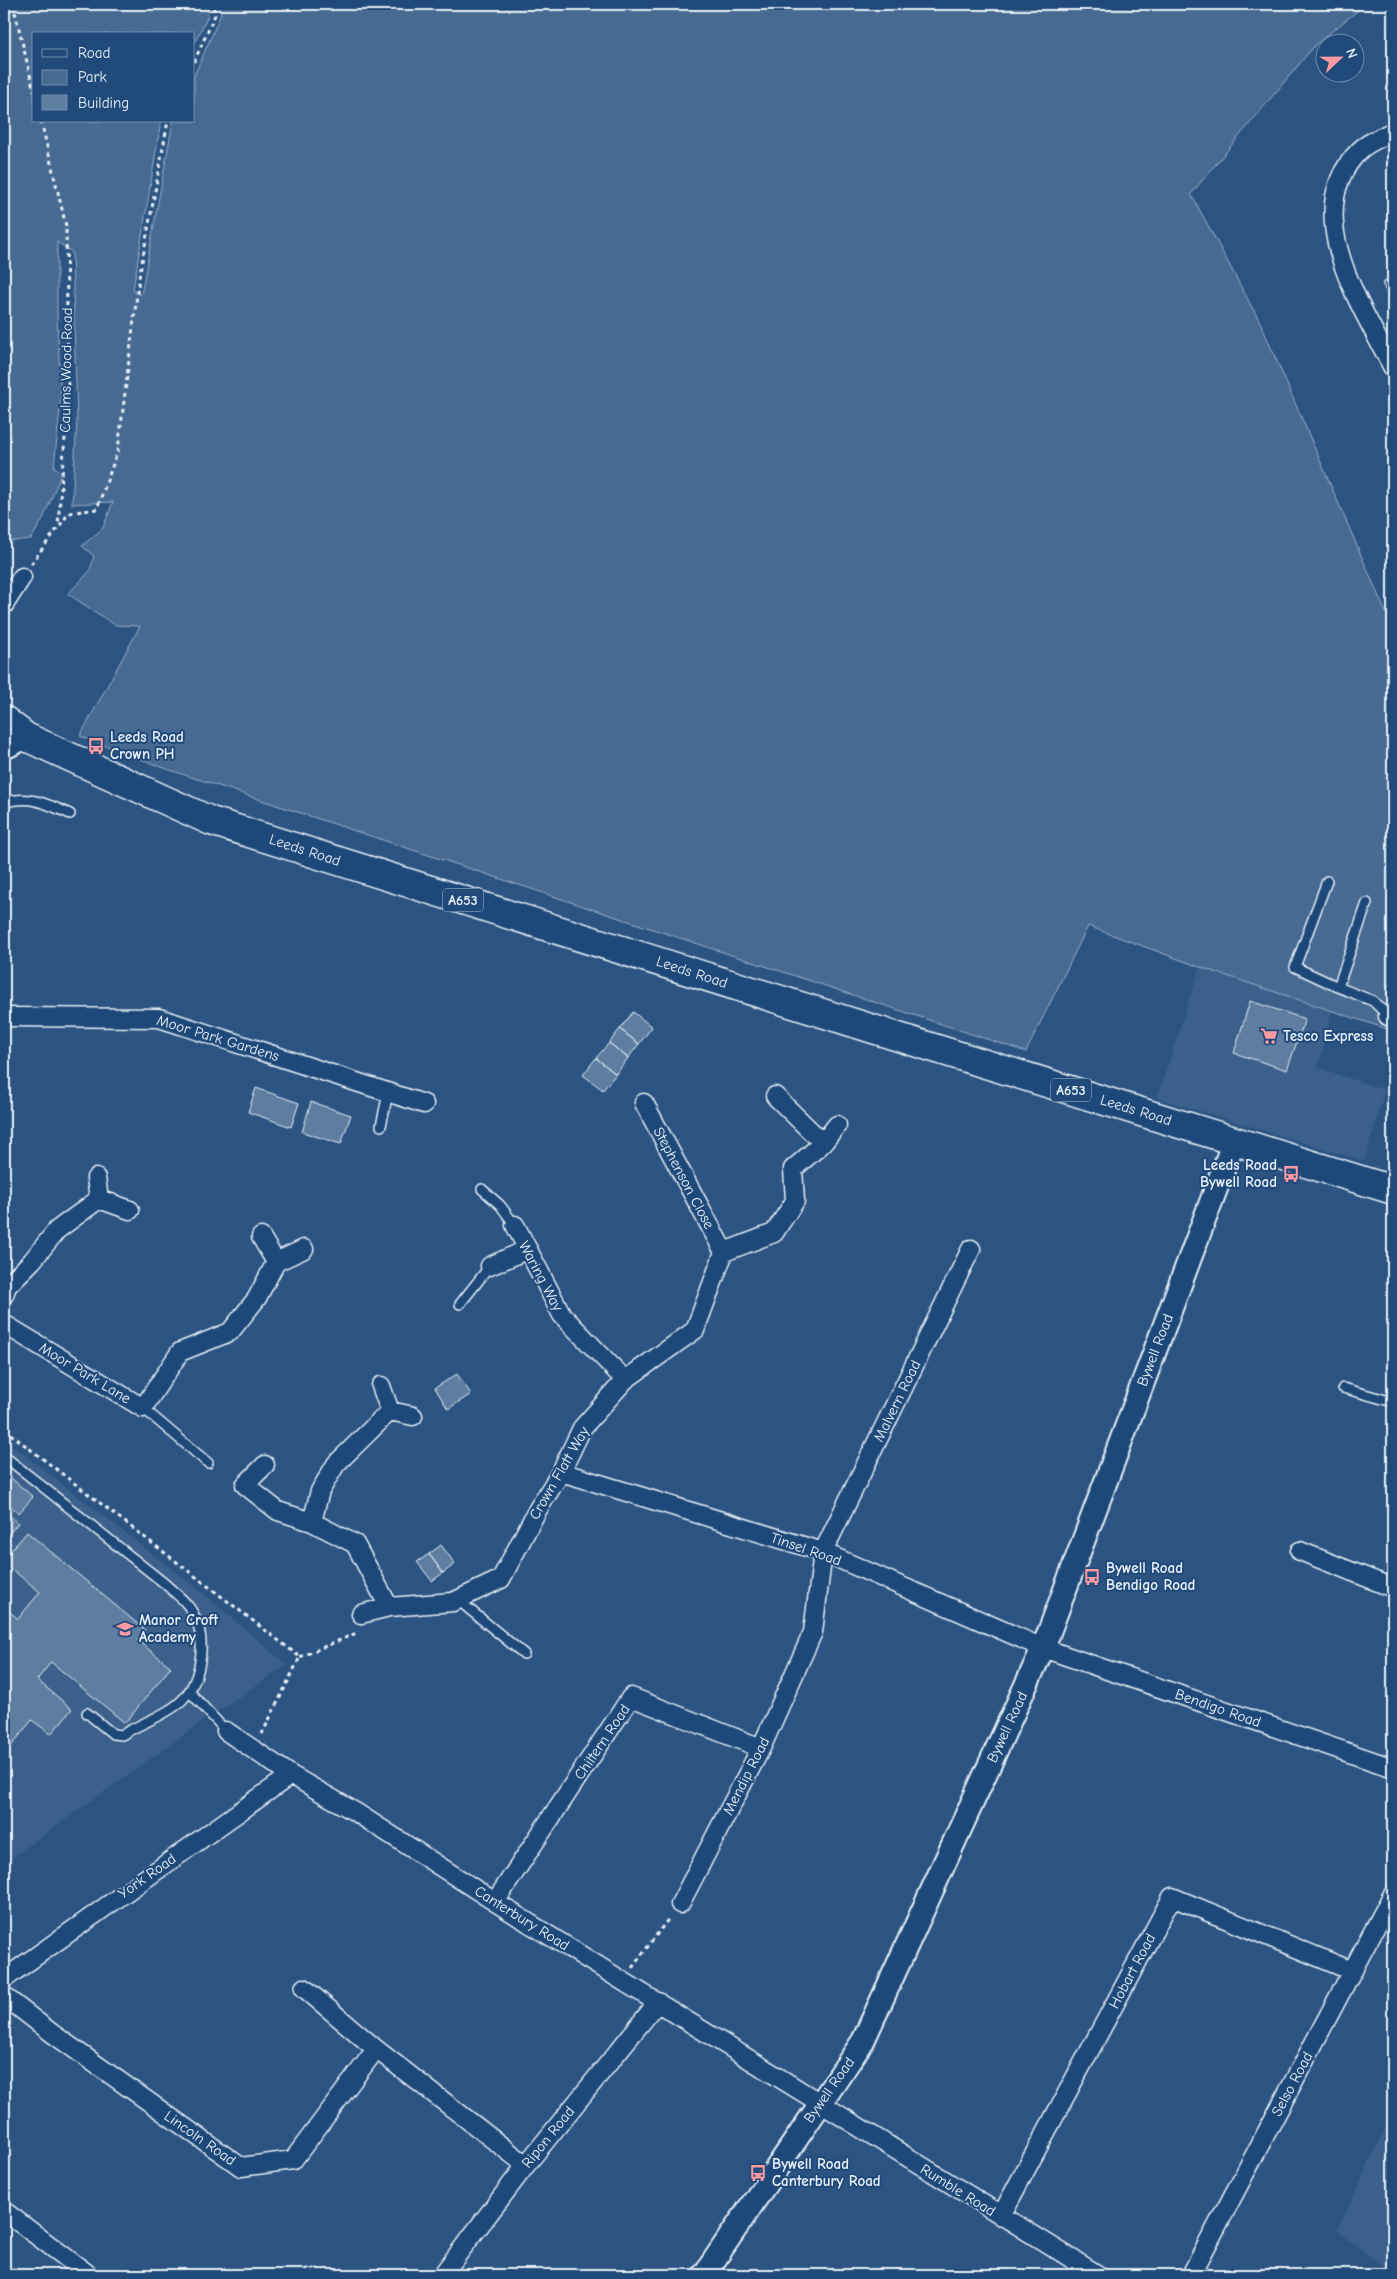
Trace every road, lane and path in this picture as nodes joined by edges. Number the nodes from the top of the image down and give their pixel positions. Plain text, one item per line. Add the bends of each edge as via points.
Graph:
1 (13, 4) edge
2 (212, 4) edge
3 (195, 60) edge
4 (32, 83) edge
5 (41, 122) edge
6 (168, 122) edge
7 (1393, 131) edge
8 (1393, 368) edge
9 (58, 526) junction
10 (22, 577) joint
11 (4, 605) edge
12 (4, 720) edge
13 (15, 743) edge
14 (4, 803) edge
15 (70, 814) dead end
16 (1327, 881) dead end
17 (1367, 903) dead end
18 (1338, 987) junction
19 (4, 1017) edge
20 (1390, 1017) edge
21 (388, 1092) junction
22 (775, 1096) dead end
23 (644, 1103) dead end
24 (424, 1104) dead end
25 (837, 1125) dead end
26 (381, 1126) dead end
27 (1234, 1140) junction
28 (823, 1143) junction
29 (96, 1178) dead end
30 (482, 1189) dead end
31 (1393, 1190) edge
32 (99, 1199) junction
33 (130, 1210) dead end
34 (514, 1226) joint
35 (261, 1237) dead end
36 (304, 1249) dead end
37 (971, 1249) dead end
38 (526, 1250) junction
39 (724, 1252) junction
40 (276, 1262) junction
41 (490, 1266) joint
42 (4, 1295) edge
43 (460, 1304) dead end
44 (4, 1324) edge
45 (625, 1380) junction
46 (381, 1386) dead end
47 (1343, 1388) dead end
48 (1393, 1402) edge
49 (143, 1408) junction
50 (390, 1411) junction
51 (413, 1416) dead end
52 (4, 1456) edge
53 (208, 1463) dead end
54 (265, 1465) dead end
55 (561, 1472) junction
56 (312, 1522) junction
57 (823, 1552) junction
58 (1300, 1552) dead end
59 (1393, 1588) edge
60 (458, 1600) junction
61 (389, 1607) junction
62 (361, 1614) joint
63 (1043, 1648) junction
64 (524, 1654) dead end
65 (300, 1657) dead end
66 (190, 1691) junction
67 (87, 1713) dead end
68 (226, 1730) joint
69 (761, 1748) junction
70 (1393, 1768) edge
71 (291, 1775) junction
72 (1393, 1894) edge
73 (495, 1902) junction
74 (680, 1904) joint
75 (1352, 1971) junction
76 (4, 1979) edge
77 (623, 1980) junction
78 (304, 1988) dead end
79 (4, 1996) edge
80 (658, 2002) junction
81 (376, 2049) junction
82 (820, 2103) junction
83 (526, 2165) junction
84 (4, 2211) edge
85 (1001, 2216) junction
86 (89, 2275) edge
87 (442, 2275) edge
88 (704, 2275) edge
89 (1098, 2275) edge
90 (1191, 2275) edge

1 - 4 path
2 - 3 path via 215,15
5 - 9 path, Caulms Wood Road via 66,226 68,400
6 - 9 path via 138,278 118,450 97,509 69,513
7 - 8 street via 1360,149 1337,182 1332,228 1347,277
9 - 10 path
10 - 11 street
12 - 13 main road, Leeds Road / A653
13 - 27 main road, Leeds Road / A653 via 211,820
14 - 15 lane via 27,799
16 - 18 lane via 1295,967
17 - 18 lane
18 - 20 lane via 1373,1001
19 - 21 street, Moor Park Gardens via 158,1018
21 - 24 street, Moor Park Gardens
21 - 26 lane
22 - 28 street
23 - 39 street, Stephenson Close
25 - 28 street
27 - 31 main road, Leeds Road / A653
27 - 63 street, Bywell Road
28 - 39 street via 793,1169 795,1202 774,1233
29 - 32 street
30 - 34 lane, Waring Way via 500,1205
32 - 33 street
32 - 42 street via 57,1230 32,1262 7,1286
34 - 38 street, Waring Way
35 - 40 street
36 - 40 street
37 - 57 street, Malvern Road
38 - 41 street
38 - 45 street, Waring Way via 562,1315
39 - 45 street, Crown Flatt Way via 695,1330
40 - 49 street, Moor Park Lane via 257,1298 230,1332 180,1352
41 - 43 lane
44 - 49 street, Moor Park Lane
45 - 55 street, Crown Flatt Way via 582,1428
46 - 50 street
47 - 48 lane
49 - 53 lane
50 - 51 street
50 - 56 street via 336,1464 320,1491
52 - 66 lane via 164,1582 187,1604 196,1618 200,1644 200,1663
54 - 56 street via 245,1485 278,1511
55 - 57 street, Tinsel Road
55 - 60 street, Crown Flatt Way via 501,1579
56 - 61 street via 355,1544
57 - 63 street, Tinsel Road
57 - 69 street, Mendip Road via 813,1632
58 - 59 street
60 - 61 street, Crown Flatt Way
60 - 64 lane
61 - 62 street, Crown Flatt Way
62 - 65 path via 363,1630
63 - 70 street, Bendigo Road
63 - 82 street, Bywell Road via 863,2041
66 - 67 lane via 179,1704 122,1735 113,1734
66 - 68 lane
68 - 71 street, Canterbury Road
69 - 73 street, Chiltern Road via 631,1697
69 - 74 street, Mendip Road
71 - 73 street, Canterbury Road via 357,1813
71 - 76 street, York Road
72 - 75 street, Selso Road
73 - 77 street, Canterbury Road
74 - 77 path
75 - 85 street, Hobart Road via 1172,1897
75 - 90 street, Selso Road
77 - 80 street, Canterbury Road
78 - 81 street
79 - 81 street, Lincoln Road via 241,2167 293,2160
80 - 82 street, Canterbury Road
80 - 83 street, Ripon Road
81 - 83 street
82 - 85 street, Rumble Road
82 - 88 street, Bywell Road
83 - 87 street, Ripon Road
84 - 86 street
85 - 89 street, Rumble Road

